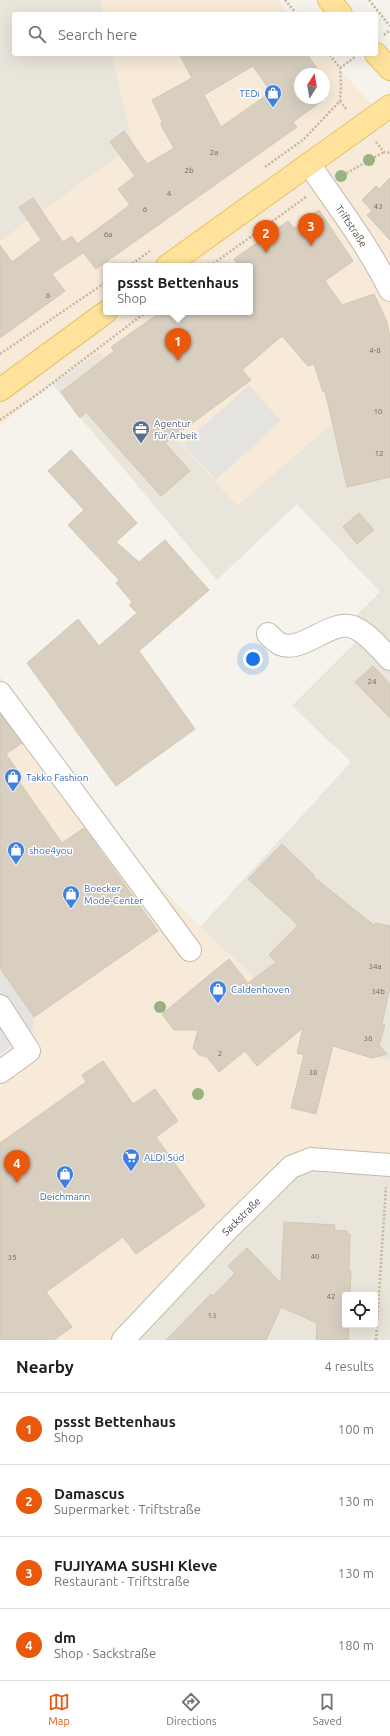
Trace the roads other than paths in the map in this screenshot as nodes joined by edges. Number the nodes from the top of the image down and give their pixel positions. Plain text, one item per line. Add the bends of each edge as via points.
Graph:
1 (329, 0) edge
2 (339, 12) edge
3 (378, 56) edge
4 (390, 69) edge
5 (390, 106) edge
6 (309, 164) junction
7 (171, 263) edge
8 (390, 290) edge
9 (103, 314) edge
10 (0, 390) edge
11 (268, 634) dead end
12 (390, 659) edge
13 (0, 693) edge
14 (190, 950) dead end
15 (0, 1006) edge
16 (0, 1072) edge
17 (389, 1165) edge
18 (124, 1340) edge

1 - 2 main road
3 - 4 main road
5 - 6 main road
6 - 7 main road
6 - 8 street, Triftstraße via 353,227 380,269
9 - 10 main road
11 - 12 street via 280,644 295,645 338,626 352,627 368,636
13 - 14 street
15 - 16 street via 29,1051
17 - 18 street, Sackstraße via 311,1159 291,1167 225,1232

